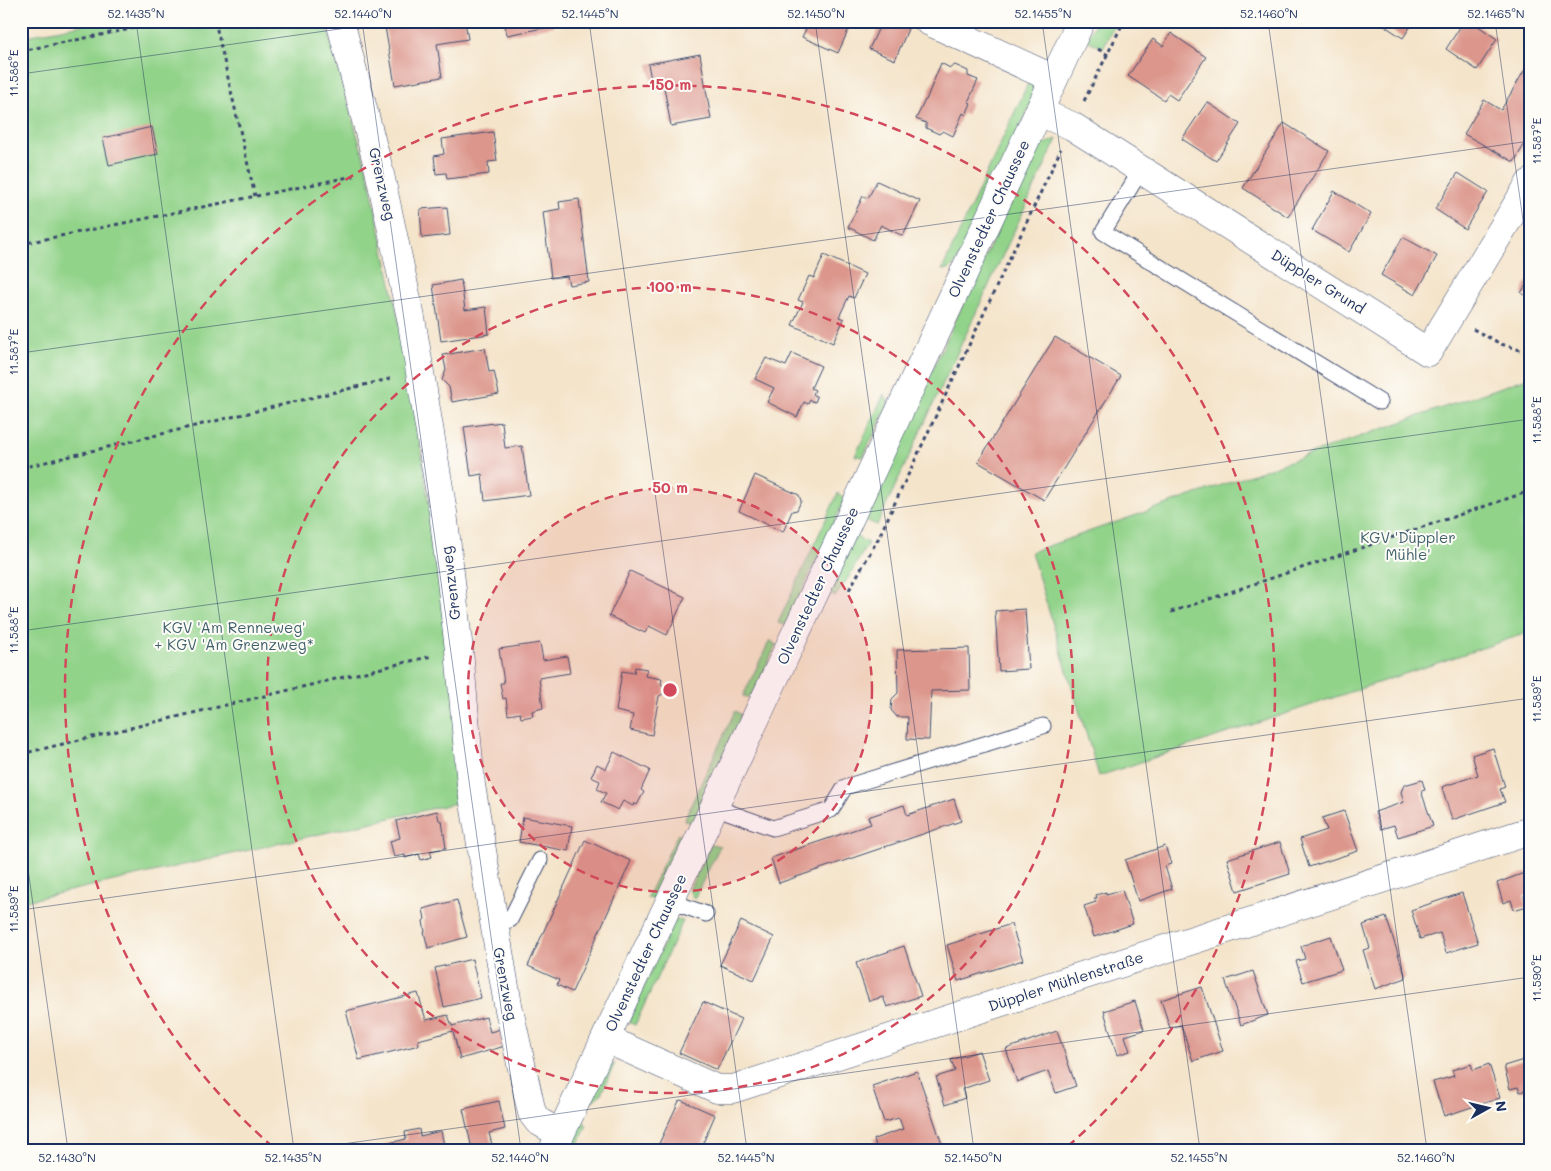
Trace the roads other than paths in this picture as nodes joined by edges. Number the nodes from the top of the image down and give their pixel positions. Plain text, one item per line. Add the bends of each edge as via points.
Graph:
1 (340, 21) edge
2 (928, 21) edge
3 (1081, 21) edge
4 (1054, 79) junction
5 (1039, 112) junction
6 (1141, 170) junction
7 (1530, 184) edge
8 (1380, 402) dead end
9 (1042, 726) dead end
10 (714, 807) junction
11 (1530, 831) edge
12 (540, 860) dead end
13 (670, 901) junction
14 (706, 914) dead end
15 (493, 923) junction
16 (606, 1039) junction
17 (556, 1142) edge

1 - 15 street, Grenzweg via 379,170 409,309 443,512 471,785
2 - 4 street
3 - 4 street, Olvenstedter Chaussee
4 - 5 street, Olvenstedter Chaussee
5 - 6 street, Düppler Grund via 1072,126
5 - 10 street, Olvenstedter Chaussee
6 - 7 street, Düppler Grund via 1428,352
6 - 8 lane via 1103,232
9 - 10 lane via 845,787 831,810 773,828
10 - 13 street, Olvenstedter Chaussee
11 - 16 street, Düppler Mühlenstraße via 733,1089 717,1089
12 - 15 lane via 510,920
13 - 14 lane
13 - 16 street, Olvenstedter Chaussee
15 - 17 street, Grenzweg via 532,1113
16 - 17 street, Olvenstedter Chaussee

